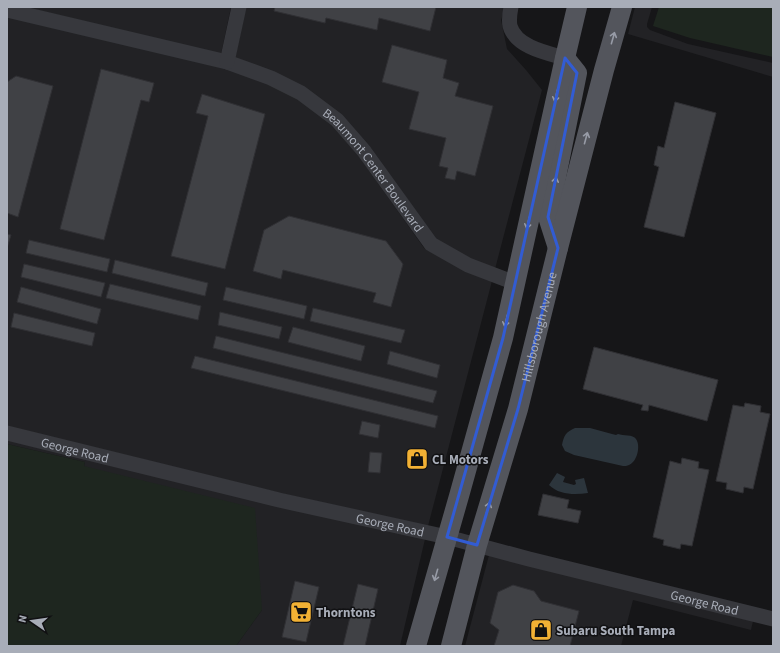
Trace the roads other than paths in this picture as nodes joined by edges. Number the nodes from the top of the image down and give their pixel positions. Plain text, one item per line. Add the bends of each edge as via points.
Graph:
1 (239, 7) edge
2 (511, 7) edge
3 (577, 7) edge
4 (622, 7) edge
5 (7, 10) edge
6 (565, 58) junction
7 (227, 62) junction
8 (558, 248) junction
9 (515, 283) junction
10 (7, 433) edge
11 (447, 537) junction
12 (477, 545) junction
13 (773, 619) edge
14 (416, 646) edge
15 (450, 646) edge

1 - 7 street
2 - 6 street via 510,25 516,37 534,49
3 - 6 main road
8 -> 4 main road, Hillsborough Avenue
5 - 7 street, Beaumont Center Boulevard
8 -> 6 main road via 548,217 577,73
6 -> 9 main road
7 - 9 street, Beaumont Center Boulevard via 302,92 337,120 364,151 430,244 468,266
12 -> 8 main road, Hillsborough Avenue via 518,409
9 -> 11 main road via 497,360
10 - 11 street, George Road via 279,500
11 - 12 street, George Road
11 -> 14 main road
12 - 13 street, George Road
12 - 15 main road, Hillsborough Avenue

